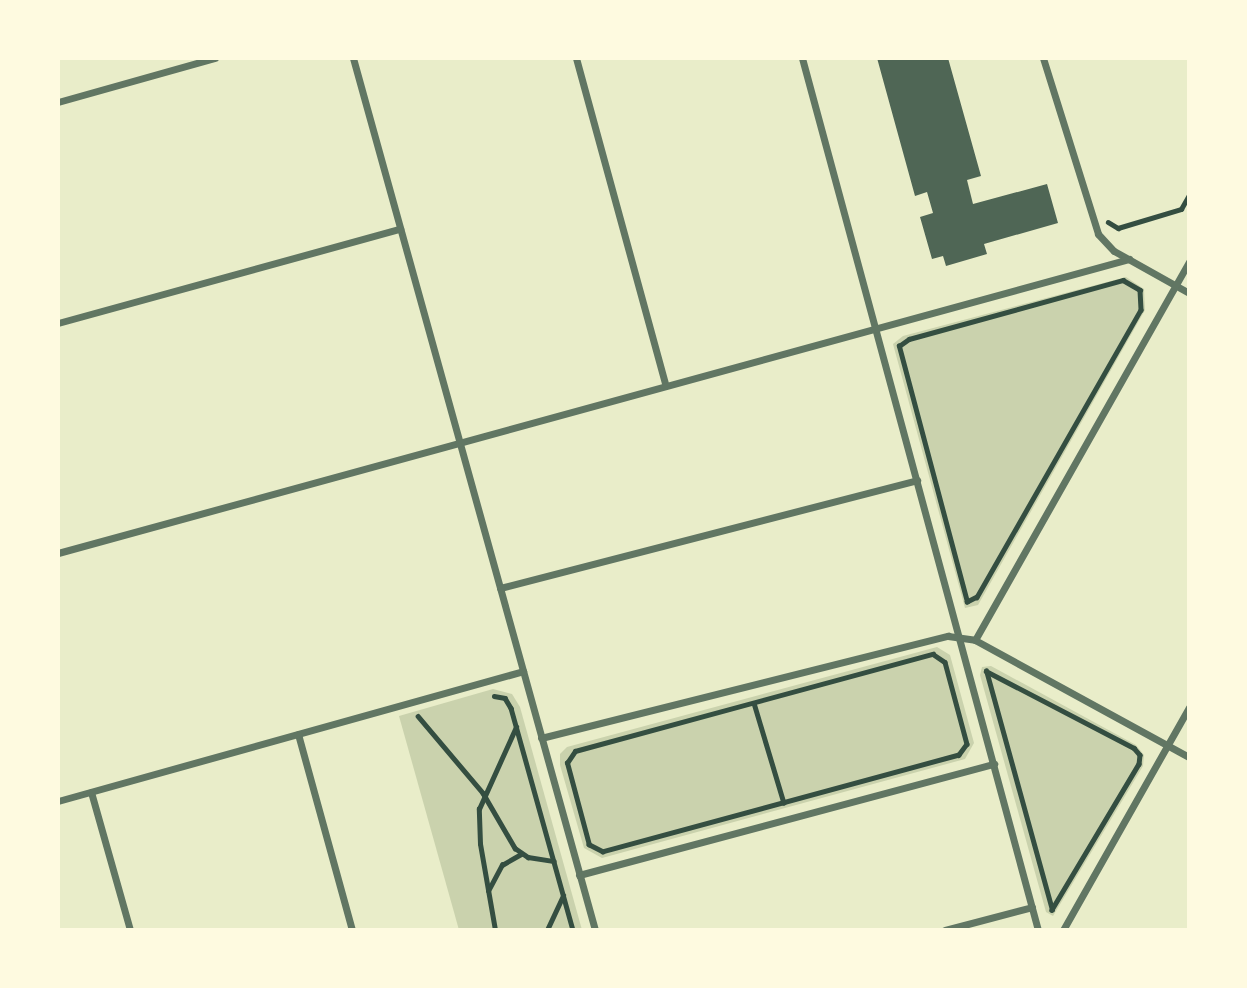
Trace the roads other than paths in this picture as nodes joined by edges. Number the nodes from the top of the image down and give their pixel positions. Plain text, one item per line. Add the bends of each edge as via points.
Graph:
1 (215, 58) edge
2 (353, 58) edge
3 (576, 58) edge
4 (802, 58) edge
5 (1043, 58) edge
6 (58, 102) edge
7 (400, 229) junction
8 (1129, 259) junction
9 (1189, 261) edge
10 (1175, 285) junction
11 (1189, 293) edge
12 (58, 323) edge
13 (876, 328) junction
14 (666, 386) junction
15 (460, 442) junction
16 (917, 480) junction
17 (58, 553) edge
18 (500, 588) junction
19 (959, 636) junction
20 (975, 640) junction
21 (523, 671) junction
22 (1189, 707) edge
23 (298, 734) junction
24 (541, 738) junction
25 (1167, 746) junction
26 (1189, 757) edge
27 (994, 764) junction
28 (92, 792) junction
29 (58, 801) edge
30 (579, 875) junction
31 (1032, 907) junction
32 (130, 930) edge
33 (352, 930) edge
34 (595, 930) edge
35 (945, 930) edge
36 (1038, 930) edge
37 (1063, 930) edge

1 - 6 street
2 - 7 street
3 - 14 street
4 - 13 street
5 - 8 street via 1092,221 1106,244
7 - 12 street
7 - 15 street
8 - 10 street
8 - 13 street
9 - 10 street
10 - 11 street
10 - 20 street
13 - 14 street
13 - 16 street
14 - 15 street
15 - 17 street
15 - 18 street
16 - 18 street
16 - 19 street
18 - 21 street
19 - 20 street
19 - 24 street via 929,638
19 - 27 street
20 - 25 street
21 - 23 street
21 - 24 street
22 - 25 street
23 - 28 street
23 - 33 street
24 - 30 street
25 - 26 street
25 - 37 street
27 - 30 street
27 - 31 street
28 - 29 street
28 - 32 street
30 - 34 street
31 - 35 street
31 - 36 street

